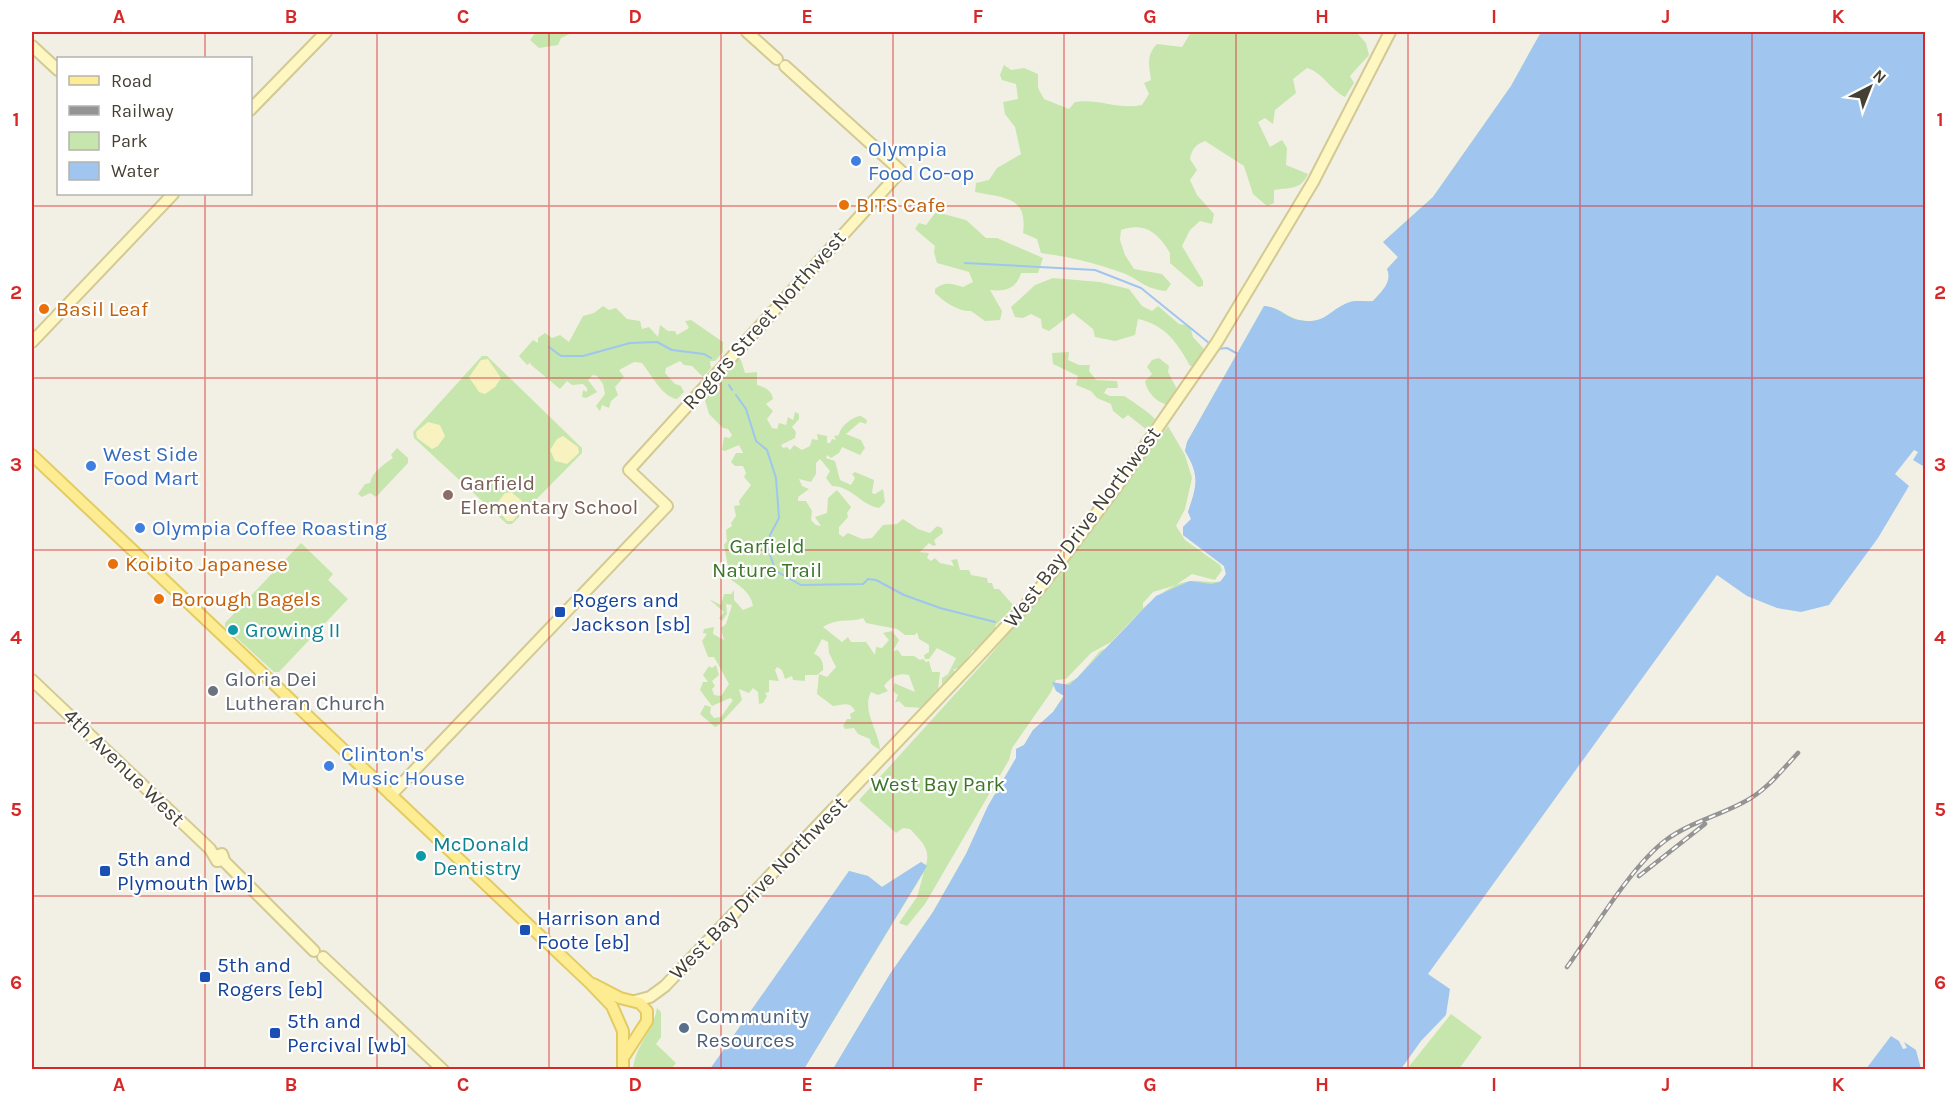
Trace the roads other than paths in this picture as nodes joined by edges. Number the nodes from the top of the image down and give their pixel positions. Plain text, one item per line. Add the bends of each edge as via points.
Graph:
1 (326, 32) edge
2 (747, 32) edge
3 (1390, 32) edge
4 (32, 46) edge
5 (57, 69) edge
6 (252, 108) edge
7 (172, 195) edge
8 (32, 342) edge
9 (32, 455) edge
10 (32, 680) edge
11 (391, 795) junction
12 (590, 982) junction
13 (665, 986) junction
14 (633, 1000) junction
15 (648, 1016) junction
16 (618, 1022) junction
17 (640, 1029) junction
18 (625, 1055) junction
19 (443, 1070) edge
20 (623, 1070) edge

1 - 6 street
2 - 11 street, Rogers Street Northwest via 901,171 629,470 667,506
3 - 13 street, West Bay Drive Northwest via 1313,182 1217,342 1060,562 1012,621
4 - 5 street
7 - 8 street
9 - 11 main road
10 - 19 street, 4th Avenue West
11 - 12 main road
12 - 14 main road
12 - 16 main road via 612,1006
13 - 14 street, West Bay Drive Northwest via 650,997
13 - 15 street, West Bay Drive Northwest
14 - 15 main road via 644,1006
14 - 16 main road via 621,1004
15 - 17 main road
16 - 17 main road via 630,1031
16 - 18 main road via 624,1034
17 - 18 main road
18 - 20 main road

